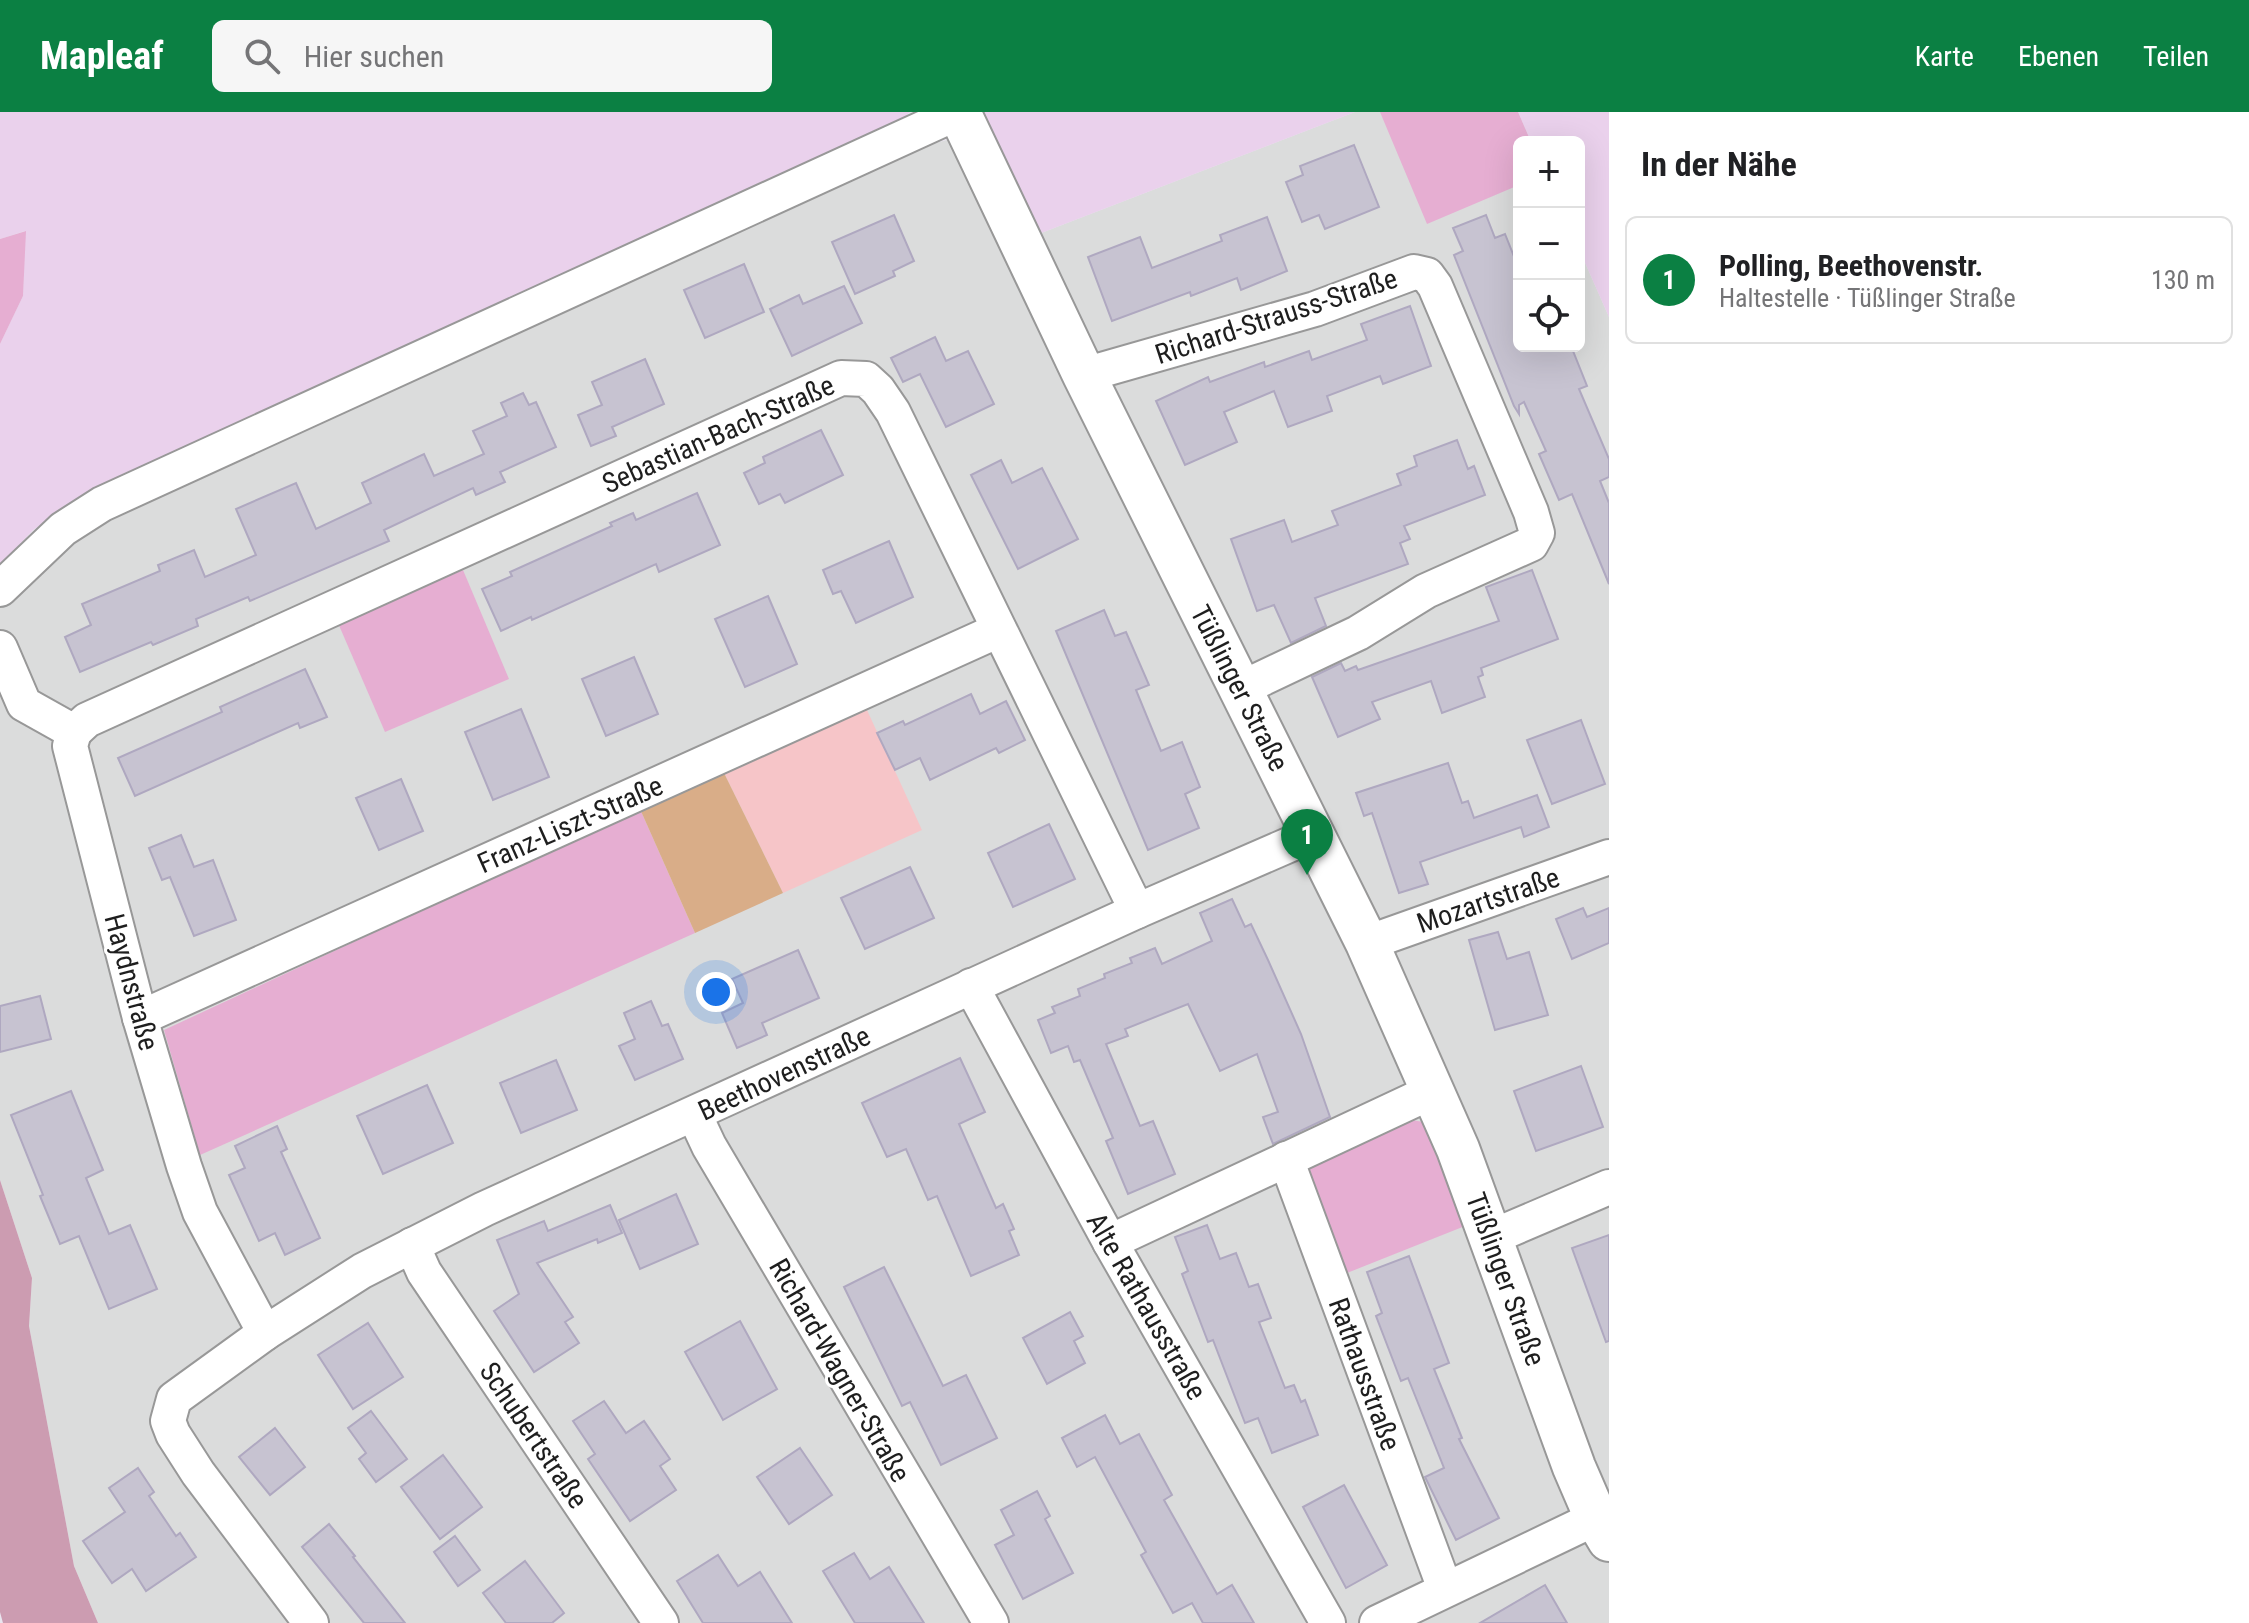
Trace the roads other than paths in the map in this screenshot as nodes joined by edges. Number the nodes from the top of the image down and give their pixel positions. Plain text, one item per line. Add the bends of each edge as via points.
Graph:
1 (959, 112) edge
2 (1084, 375) junction
3 (0, 589) edge
4 (999, 630) junction
5 (0, 648) edge
6 (1240, 689) junction
7 (12, 704) edge
8 (74, 732) junction
9 (1314, 834) junction
10 (1609, 857) edge
11 (1137, 911) junction
12 (1367, 943) junction
13 (971, 986) junction
14 (140, 1018) junction
15 (1433, 1091) junction
16 (694, 1114) junction
17 (1286, 1159) junction
18 (1609, 1187) edge
19 (1492, 1237) junction
20 (1110, 1242) junction
21 (412, 1245) junction
22 (265, 1333) junction
23 (1602, 1529) edge
24 (1445, 1589) junction
25 (311, 1623) edge
26 (661, 1623) edge
27 (991, 1623) edge
28 (1328, 1623) edge
29 (1377, 1623) edge

1 - 2 street, Tüßlinger Straße
1 - 3 street via 102,504 63,529
2 - 6 street, Tüßlinger Straße
2 - 6 street, Richard-Strauss-Straße via 1315,309 1414,272 1427,275 1435,286 1537,533 1531,544 1426,591 1358,633
4 - 8 street, Sebastian-Bach-Straße via 893,412 866,379 841,378 87,720
4 - 11 street, Sebastian-Bach-Straße
4 - 14 street, Franz-Liszt-Straße
5 - 7 street
6 - 9 street, Tüßlinger Straße
7 - 8 street
8 - 14 street, Haydnstraße via 70,746
9 - 11 street, Beethovenstraße
9 - 12 street, Tüßlinger Straße
10 - 12 street, Mozartstraße
11 - 13 street, Beethovenstraße
12 - 15 street, Tüßlinger Straße
13 - 16 street, Beethovenstraße
13 - 20 street, Alte Rathausstraße
14 - 22 street, Haydnstraße via 200,1212
15 - 17 street
15 - 19 street, Tüßlinger Straße
16 - 21 street, Beethovenstraße
16 - 27 street, Richard-Wagner-Straße
17 - 20 street
17 - 24 street, Rathausstraße
18 - 19 street
19 - 23 street, Tüßlinger Straße via 1574,1467
20 - 28 street, Alte Rathausstraße
21 - 22 street, Beethovenstraße
21 - 26 street, Schubertstraße via 424,1272
22 - 25 street via 174,1399 168,1421 198,1473
23 - 24 street
24 - 29 street

